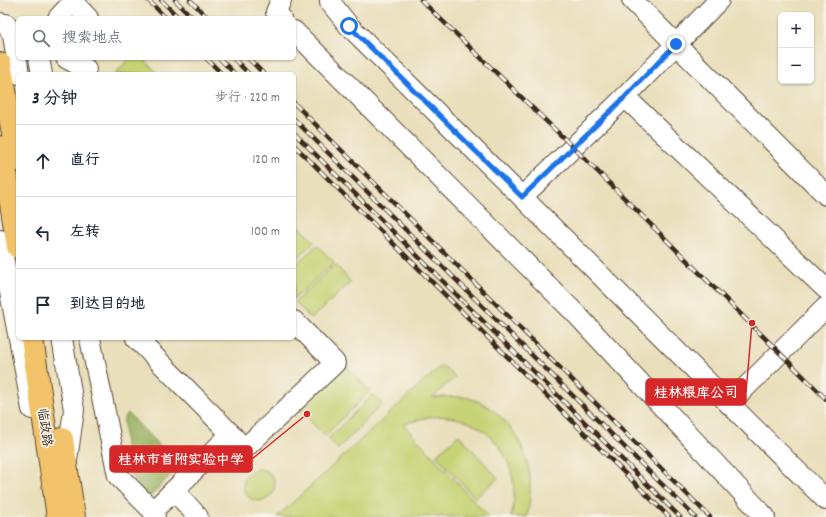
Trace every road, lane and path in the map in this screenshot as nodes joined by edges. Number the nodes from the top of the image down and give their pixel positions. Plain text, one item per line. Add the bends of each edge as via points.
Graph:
1 (281, 0) edge
2 (330, 0) edge
3 (632, 0) edge
4 (719, 0) edge
5 (60, 16) edge
6 (86, 16) edge
7 (279, 16) edge
8 (0, 23) edge
9 (296, 33) edge
10 (16, 44) edge
11 (676, 44) junction
12 (18, 60) edge
13 (39, 60) edge
14 (71, 60) edge
15 (0, 64) edge
16 (89, 67) edge
17 (19, 72) edge
18 (42, 72) edge
19 (625, 97) junction
20 (0, 147) edge
21 (16, 149) edge
22 (826, 195) edge
23 (522, 197) junction
24 (16, 234) edge
25 (0, 240) edge
26 (826, 290) edge
27 (826, 307) edge
28 (296, 323) edge
29 (16, 324) edge
30 (19, 340) edge
31 (32, 340) edge
32 (48, 340) edge
33 (62, 340) edge
34 (90, 340) edge
35 (138, 340) edge
36 (729, 404) junction
37 (230, 434) junction
38 (59, 471) junction
39 (174, 490) junction
40 (826, 500) edge
41 (154, 514) edge
42 (58, 517) edge
43 (74, 517) edge
44 (198, 517) edge
45 (765, 517) edge

1 - 7 street via 276,12
2 - 23 street via 349,26
3 - 11 street
4 - 11 street
5 - 6 street via 73,2
8 - 10 street via 6,24
9 - 45 street via 578,316
11 - 19 street
11 - 22 street
12 - 17 street
13 - 18 street
14 - 16 street
15 - 21 main road
19 - 23 street
19 - 26 street
20 - 24 main road
23 - 36 street
25 - 29 street
27 - 36 street
28 - 37 street via 335,363 244,449
30 - 38 street via 38,440
31 - 38 main road, 临政路 via 50,447
32 - 38 main road, 临政路
33 - 38 street via 74,410
34 - 41 street via 118,476
35 - 37 street
36 - 40 street
37 - 39 street
38 - 42 main road, 临政路
38 - 43 main road, 临政路
39 - 41 street
39 - 44 street

